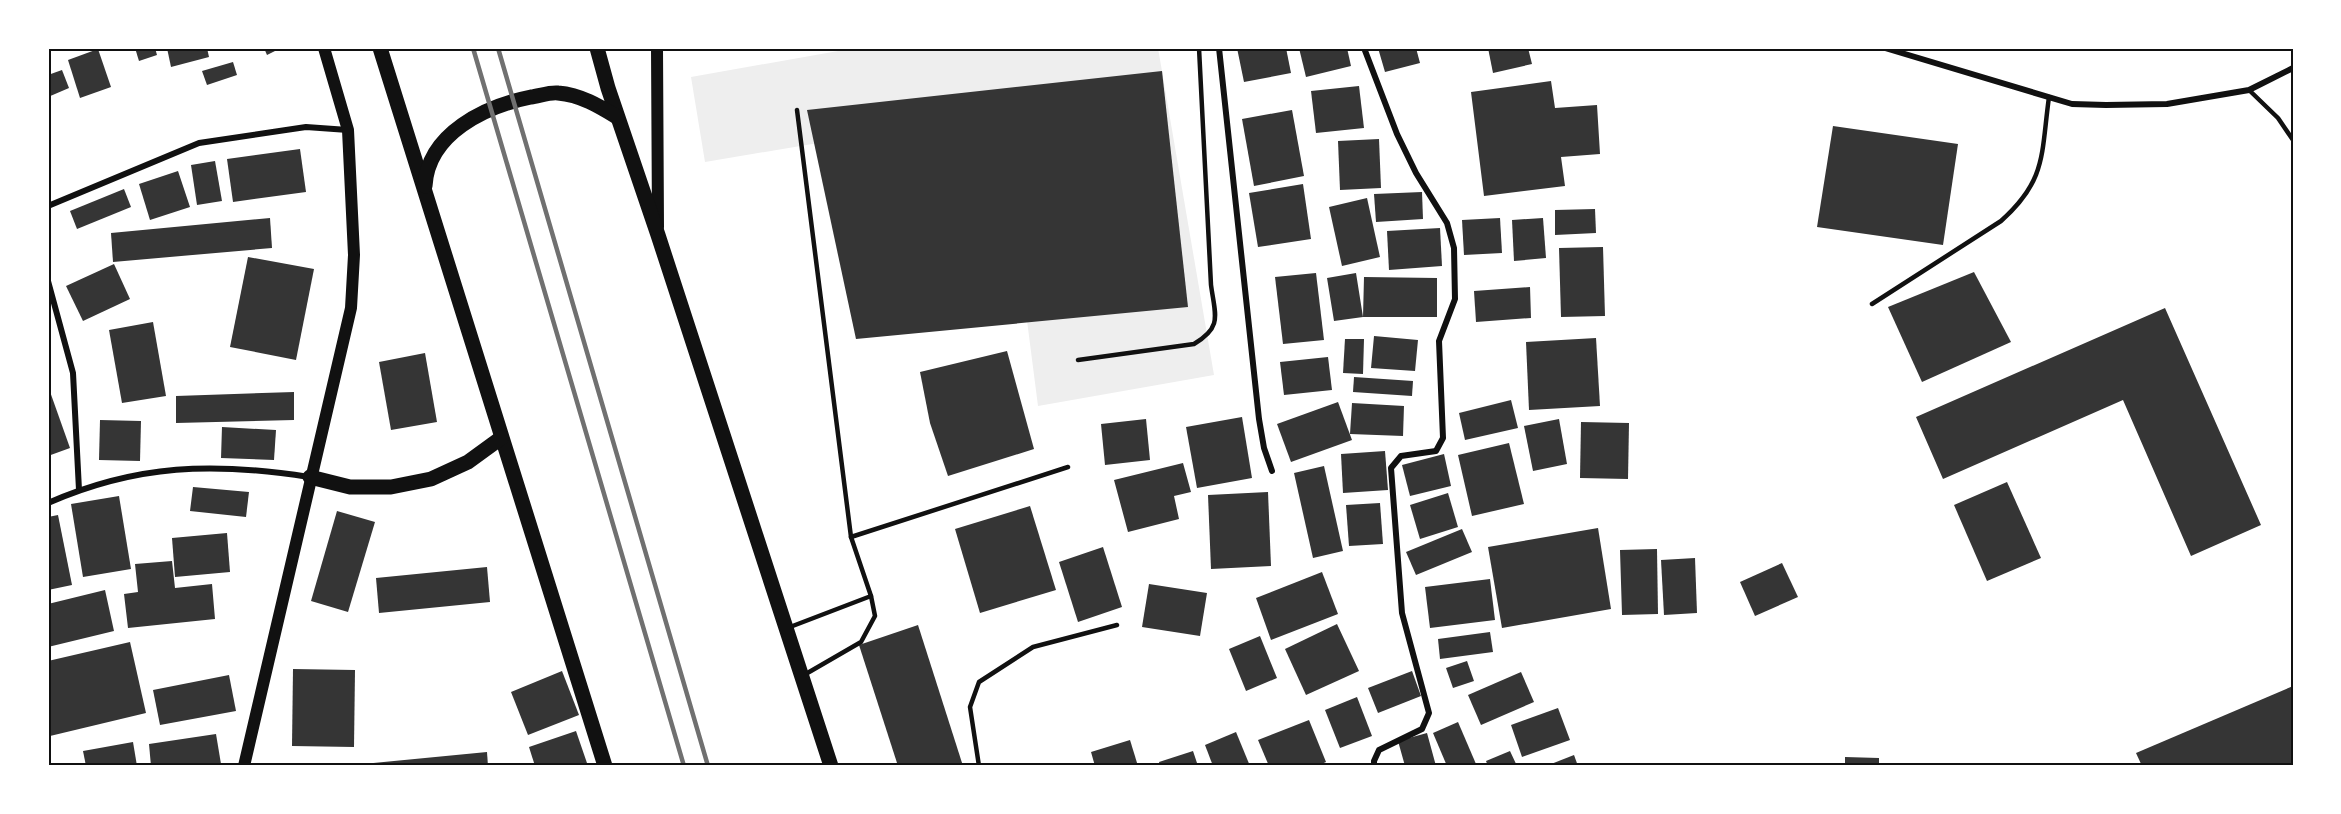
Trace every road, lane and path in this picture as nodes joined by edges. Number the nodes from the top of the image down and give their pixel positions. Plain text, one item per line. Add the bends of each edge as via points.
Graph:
1 (324, 48) edge
2 (380, 48) edge
3 (597, 48) edge
4 (657, 48) edge
5 (1199, 48) edge
6 (1220, 48) edge
7 (1364, 48) edge
8 (1885, 48) edge
9 (2293, 68) edge
10 (2249, 90) junction
11 (2049, 97) junction
12 (797, 110) dead end
13 (617, 117) junction
14 (348, 130) junction
15 (2293, 140) edge
16 (425, 189) junction
17 (48, 206) edge
18 (658, 235) junction
19 (48, 281) edge
20 (1872, 304) dead end
21 (1078, 360) dead end
22 (501, 438) junction
23 (1068, 467) dead end
24 (1272, 471) dead end
25 (310, 477) junction
26 (79, 490) junction
27 (48, 503) edge
28 (851, 537) junction
29 (871, 596) junction
30 (1117, 626) dead end
31 (786, 628) junction
32 (802, 676) junction
33 (244, 766) edge
34 (605, 766) edge
35 (831, 766) edge
36 (979, 766) edge
37 (1374, 766) edge

1 - 14 main road
2 - 16 main road
3 - 13 main road
4 - 18 main road
5 - 21 lane via 1213,329 1194,344
6 - 24 street via 1259,419
7 - 37 street via 1397,134 1448,223 1454,248 1455,299 1439,341 1443,438 1436,451 1401,456 1391,468 1402,614 1429,713 1422,729 1379,750
8 - 11 street
9 - 10 street
10 - 11 street via 2167,104 2072,104
10 - 15 lane via 2278,118
11 - 20 lane via 2040,168 2018,205
12 - 28 lane
13 - 16 main road via 588,100 556,92 492,108 457,128 437,152 426,173
13 - 18 main road
14 - 17 street via 306,127 199,143
14 - 25 main road via 354,255 351,308
16 - 22 main road
18 - 31 main road
19 - 26 street via 73,373
22 - 25 main road via 468,462 431,479 391,487 350,487
22 - 34 main road
23 - 28 lane
25 - 26 street via 229,468 179,470 138,473
25 - 33 main road
26 - 27 street
28 - 29 lane
29 - 31 lane
29 - 32 lane via 875,616 861,642
30 - 36 lane via 1033,647 979,682 970,707
31 - 32 main road
32 - 35 main road

